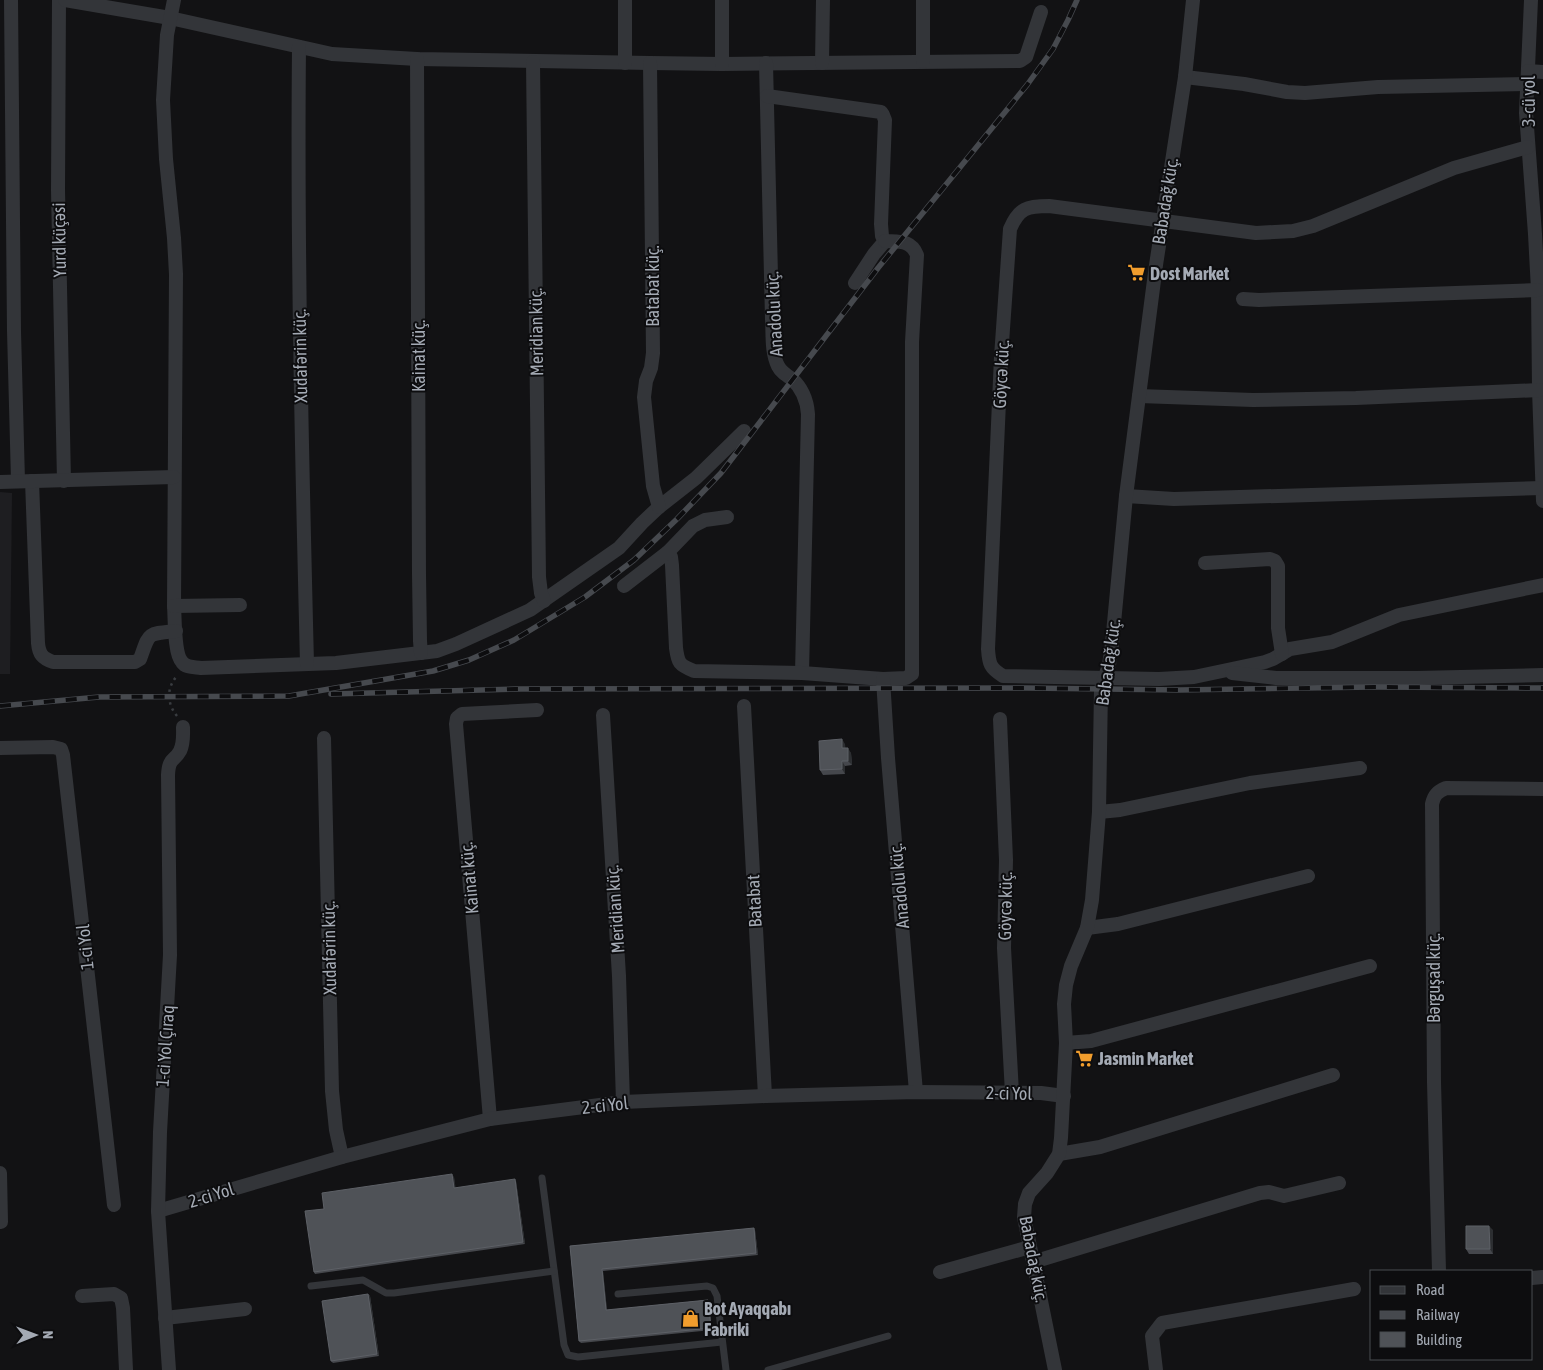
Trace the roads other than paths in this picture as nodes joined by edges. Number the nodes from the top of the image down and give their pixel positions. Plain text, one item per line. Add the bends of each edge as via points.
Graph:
1 (11, 0) edge
2 (60, 0) edge
3 (65, 0) edge
4 (174, 0) edge
5 (625, 0) edge
6 (722, 0) edge
7 (823, 0) edge
8 (923, 0) edge
9 (1193, 0) edge
10 (1531, 0) edge
11 (1041, 12) dead end
12 (170, 18) junction
13 (299, 47) junction
14 (417, 59) junction
15 (923, 61) junction
16 (533, 62) junction
17 (625, 63) junction
18 (650, 63) junction
19 (766, 63) junction
20 (822, 63) junction
21 (722, 64) junction
22 (1543, 72) edge
23 (1185, 77) junction
24 (1527, 77) junction
25 (767, 96) junction
26 (1528, 146) junction
27 (1162, 221) junction
28 (885, 241) junction
29 (855, 283) dead end
30 (1538, 290) junction
31 (1243, 299) dead end
32 (7, 331) edge
33 (1539, 390) junction
34 (1139, 396) junction
35 (744, 431) dead end
36 (174, 478) junction
37 (25, 481) junction
38 (64, 481) junction
39 (0, 482) edge
40 (1542, 494) edge
41 (1126, 496) junction
42 (659, 507) junction
43 (727, 517) dead end
44 (668, 552) junction
45 (1205, 563) dead end
46 (1543, 585) edge
47 (624, 586) dead end
48 (544, 601) junction
49 (240, 605) dead end
50 (174, 606) junction
51 (176, 631) junction
52 (421, 653) junction
53 (1282, 654) junction
54 (307, 664) junction
55 (1218, 672) junction
56 (802, 673) junction
57 (1543, 675) edge
58 (884, 679) junction
59 (1105, 679) junction
60 (744, 706) dead end
61 (537, 710) dead end
62 (603, 715) dead end
63 (1000, 719) dead end
64 (183, 726) road end
65 (324, 738) dead end
66 (0, 748) edge
67 (1360, 768) dead end
68 (1543, 789) edge
69 (1099, 812) junction
70 (1308, 876) dead end
71 (1087, 928) junction
72 (1370, 966) dead end
73 (1066, 1043) junction
74 (1333, 1075) dead end
75 (916, 1092) junction
76 (1012, 1093) junction
77 (765, 1096) junction
78 (1064, 1096) junction
79 (623, 1102) junction
80 (490, 1119) junction
81 (1058, 1154) junction
82 (342, 1157) junction
83 (0, 1173) edge
84 (542, 1178) dead end
85 (1339, 1183) dead end
86 (114, 1206) dead end
87 (158, 1211) junction
88 (1, 1222) edge
89 (1030, 1247) junction
90 (1033, 1262) junction
91 (1439, 1270) edge
92 (554, 1271) junction
93 (940, 1272) dead end
94 (311, 1286) dead end
95 (1354, 1289) dead end
96 (618, 1294) dead end
97 (82, 1296) dead end
98 (245, 1308) dead end
99 (165, 1318) junction
100 (888, 1336) dead end
101 (722, 1342) junction
102 (126, 1370) edge
103 (169, 1370) edge
104 (726, 1370) edge
105 (768, 1370) edge
106 (1056, 1370) edge
107 (1156, 1370) edge

1 - 32 street
2 - 38 street, Yurd küçəsi via 58,190
3 - 12 street
4 - 12 street
5 - 17 street
6 - 21 street
7 - 20 street
8 - 15 street
9 - 23 street, Babadağ küç.
10 - 24 street, 3-cü yol
11 - 15 street via 1026,57 1020,60
12 - 13 street
12 - 36 street via 163,100 176,274
13 - 14 street via 332,54
13 - 54 street, Xudafərin küç. via 300,372
14 - 16 street
14 - 52 street, Kainat küç.
15 - 20 street
16 - 17 street
16 - 48 street, Meridian küç. via 539,577
17 - 18 street
18 - 21 street
18 - 42 street, Batabat küç. via 653,353 644,397 653,486
19 - 20 street
19 - 21 street
19 - 25 street, Anadolu küç.
22 - 24 street
23 - 24 street via 1305,93
23 - 27 street, Babadağ küç.
24 - 26 street, 3-cü yol
25 - 28 street via 884,114 881,224
25 - 56 street, Anadolu küç. via 774,355 783,373 805,395 808,414
26 - 27 street, Göycə küç. via 1454,168 1313,226 1293,231 1256,233
26 - 30 street, 3-cü yol
27 - 34 street, Babadağ küç.
27 - 59 street, Göycə küç. via 1037,206 1026,208 1016,216 1010,229 1001,356 988,661 993,670 1003,676
28 - 29 street
28 - 58 street via 908,244 917,255 912,351 912,674 906,678
30 - 31 street
30 - 33 street, 3-cü yol
32 - 37 street
33 - 34 street via 1272,400
33 - 40 street, 3-cü yol
34 - 41 street, Babadağ küç.
35 - 42 street via 696,478
36 - 38 street
36 - 50 street
37 - 38 street
37 - 39 street
37 - 51 street via 38,643 44,658 53,662 135,662 140,659 148,638
40 - 41 street via 1174,499
41 - 59 street, Babadağ küç. via 1112,644
42 - 48 street via 619,548
43 - 44 street via 705,520 693,526
44 - 47 street
44 - 56 street via 672,565 676,648 683,667 694,671
45 - 53 street via 1270,559 1276,562
46 - 53 street via 1399,615 1332,642 1290,649
48 - 52 street via 456,644
49 - 50 street
50 - 51 street
51 - 54 street via 180,661 187,666
52 - 54 street
53 - 55 street via 1265,662
55 - 57 street via 1276,678
55 - 59 street via 1168,678
56 - 58 street
58 - 75 street, Anadolu küç.
59 - 69 street, Babadağ küç. via 1101,689
60 - 77 street, Batabat
61 - 80 street, Kainat küç. via 462,714 456,724
62 - 79 street, Meridian küç. via 619,976
63 - 76 street, Göycə küç. via 1006,860 1004,948
64 - 87 street, 1-ci Yol Çıraq via 180,752 168,767 170,955
65 - 82 street, Xudafərin küç. via 332,1091
66 - 86 street, 1-ci Yol via 53,747 61,749 63,755
67 - 69 street via 1250,784
68 - 91 street, Bərguşad küç. via 1446,788 1438,791 1432,804
69 - 71 street, Babadağ küç.
70 - 71 street via 1118,924
71 - 73 street, Babadağ küç. via 1066,985
72 - 73 street via 1091,1041
73 - 78 street, Babadağ küç.
74 - 81 street via 1100,1147
75 - 76 street, 2-ci Yol
75 - 77 street, 2-ci Yol
76 - 78 street, 2-ci Yol
77 - 79 street, 2-ci Yol
78 - 81 street, Babadağ küç.
79 - 80 street, 2-ci Yol
80 - 82 street, 2-ci Yol
81 - 89 street, Babadağ küç. via 1024,1204
82 - 87 street, 2-ci Yol
83 - 88 street
84 - 92 lane
85 - 90 street via 1284,1196 1260,1193
87 - 99 street, 1-ci Yol Çıraq
89 - 90 street, Babadağ küç.
89 - 93 street
90 - 106 street, Babadağ küç.
92 - 94 lane via 394,1293 386,1293 363,1280
92 - 101 lane via 568,1355 578,1357
95 - 107 street via 1162,1323 1152,1336
96 - 101 lane via 713,1288 717,1296
97 - 102 street via 114,1294 121,1298
98 - 99 street
99 - 103 street, 1-ci Yol Çıraq
100 - 105 lane
101 - 104 lane

